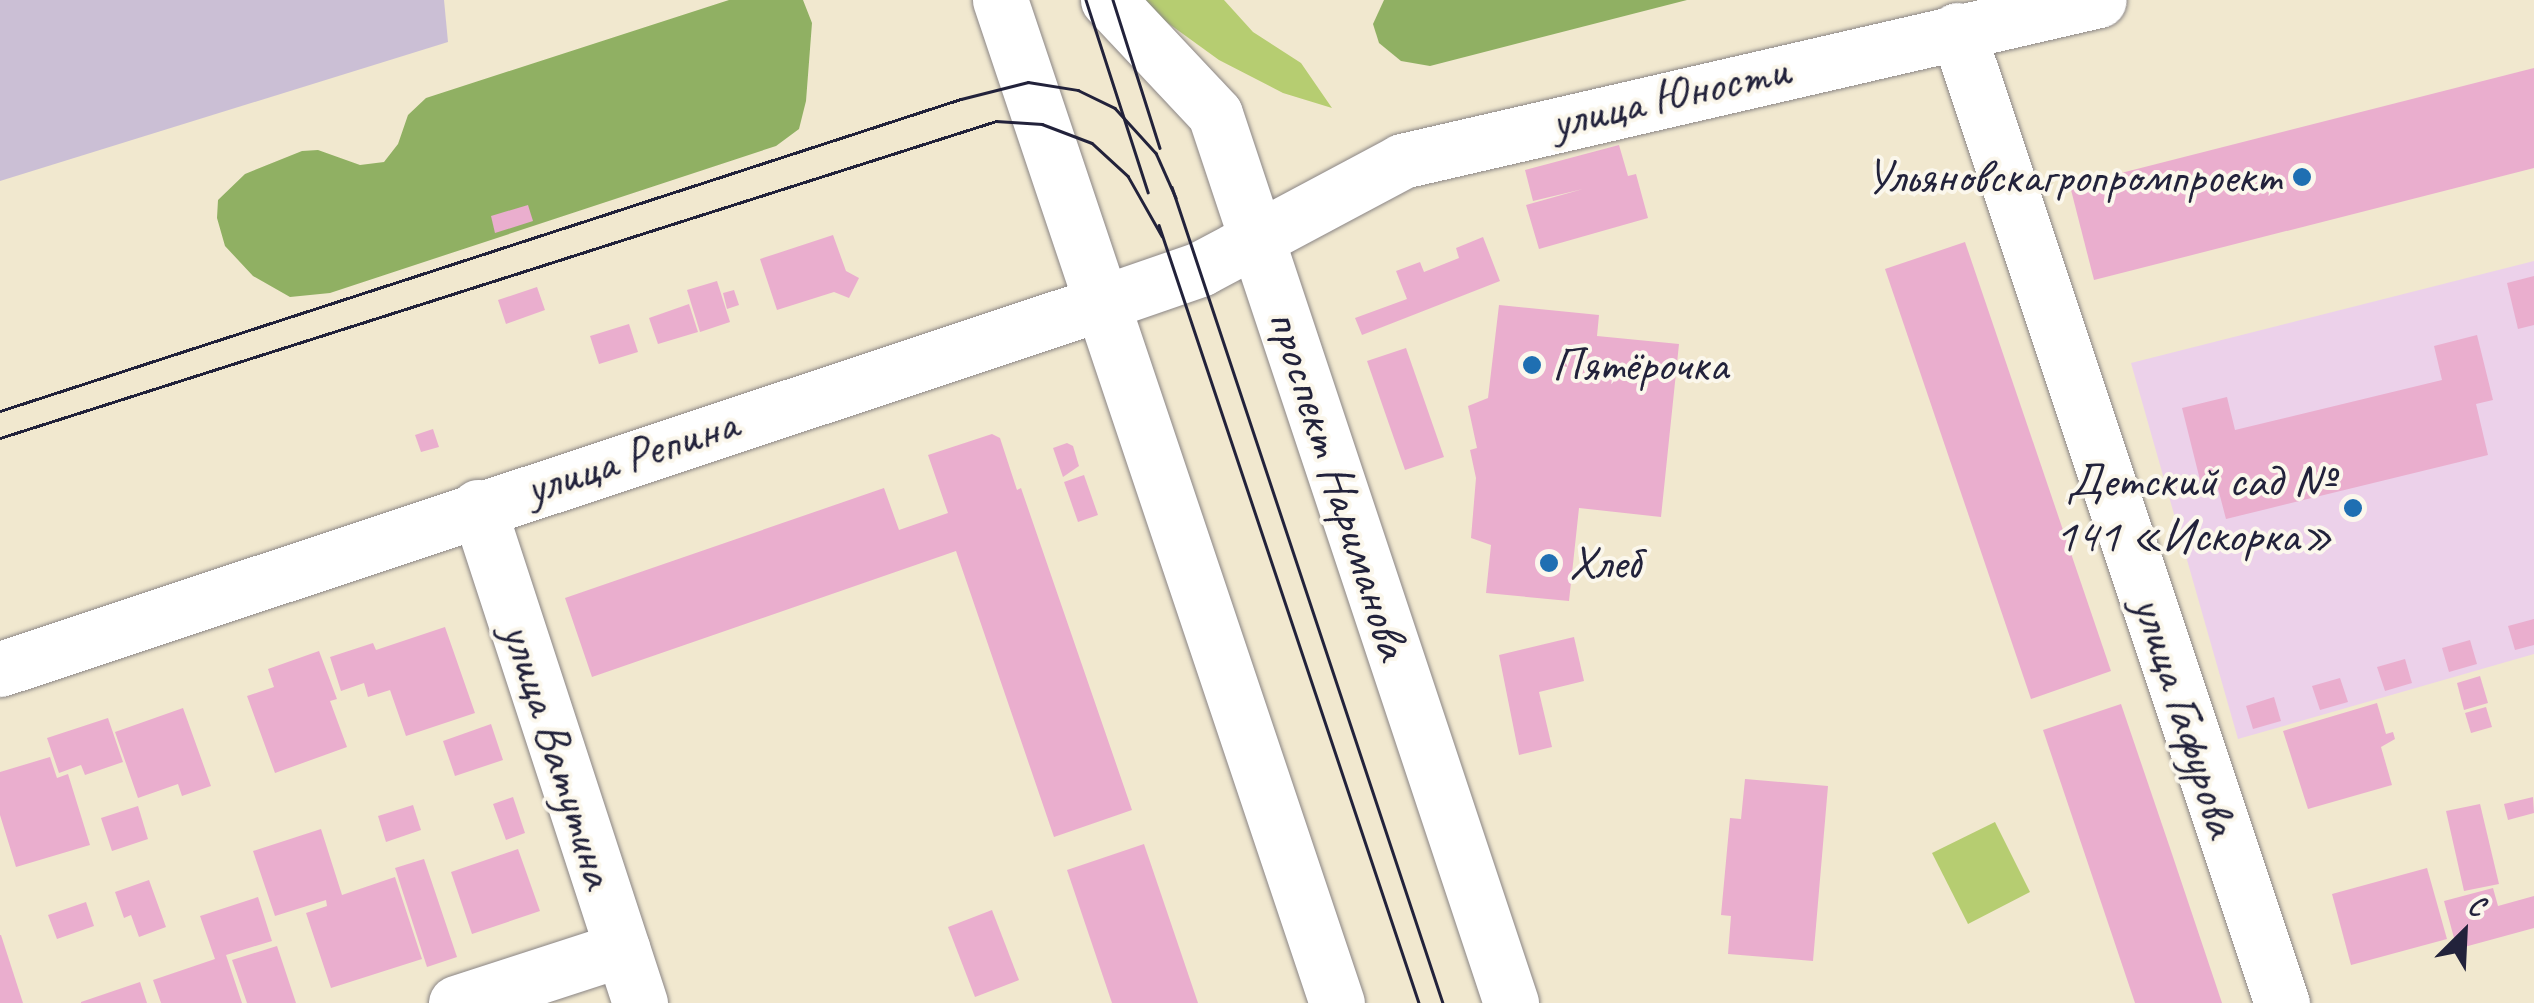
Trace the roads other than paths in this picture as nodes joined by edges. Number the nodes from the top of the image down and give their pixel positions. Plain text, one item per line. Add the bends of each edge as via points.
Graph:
1 (1000, 0) edge
2 (1108, 0) edge
3 (2099, 0) edge
4 (1958, 30) junction
5 (1258, 237) junction
6 (1102, 303) junction
7 (478, 507) junction
8 (0, 669) edge
9 (622, 949) junction
10 (456, 1003) edge
11 (640, 1003) edge
12 (1337, 1003) edge
13 (1511, 1003) edge
14 (2282, 1003) edge

1 - 6 main road
2 - 5 main road, проспект Нариманова via 1215,114
3 - 4 main road, улица Юности
4 - 5 main road, улица Юности via 1402,161
4 - 14 main road, улица Гафурова
5 - 6 main road, улица Репина via 1177,278
5 - 13 main road, проспект Нариманова
6 - 7 main road, улица Репина
6 - 12 main road
7 - 8 main road, улица Репина
7 - 9 main road, улица Ватутина
9 - 10 main road
9 - 11 main road, улица Ватутина

